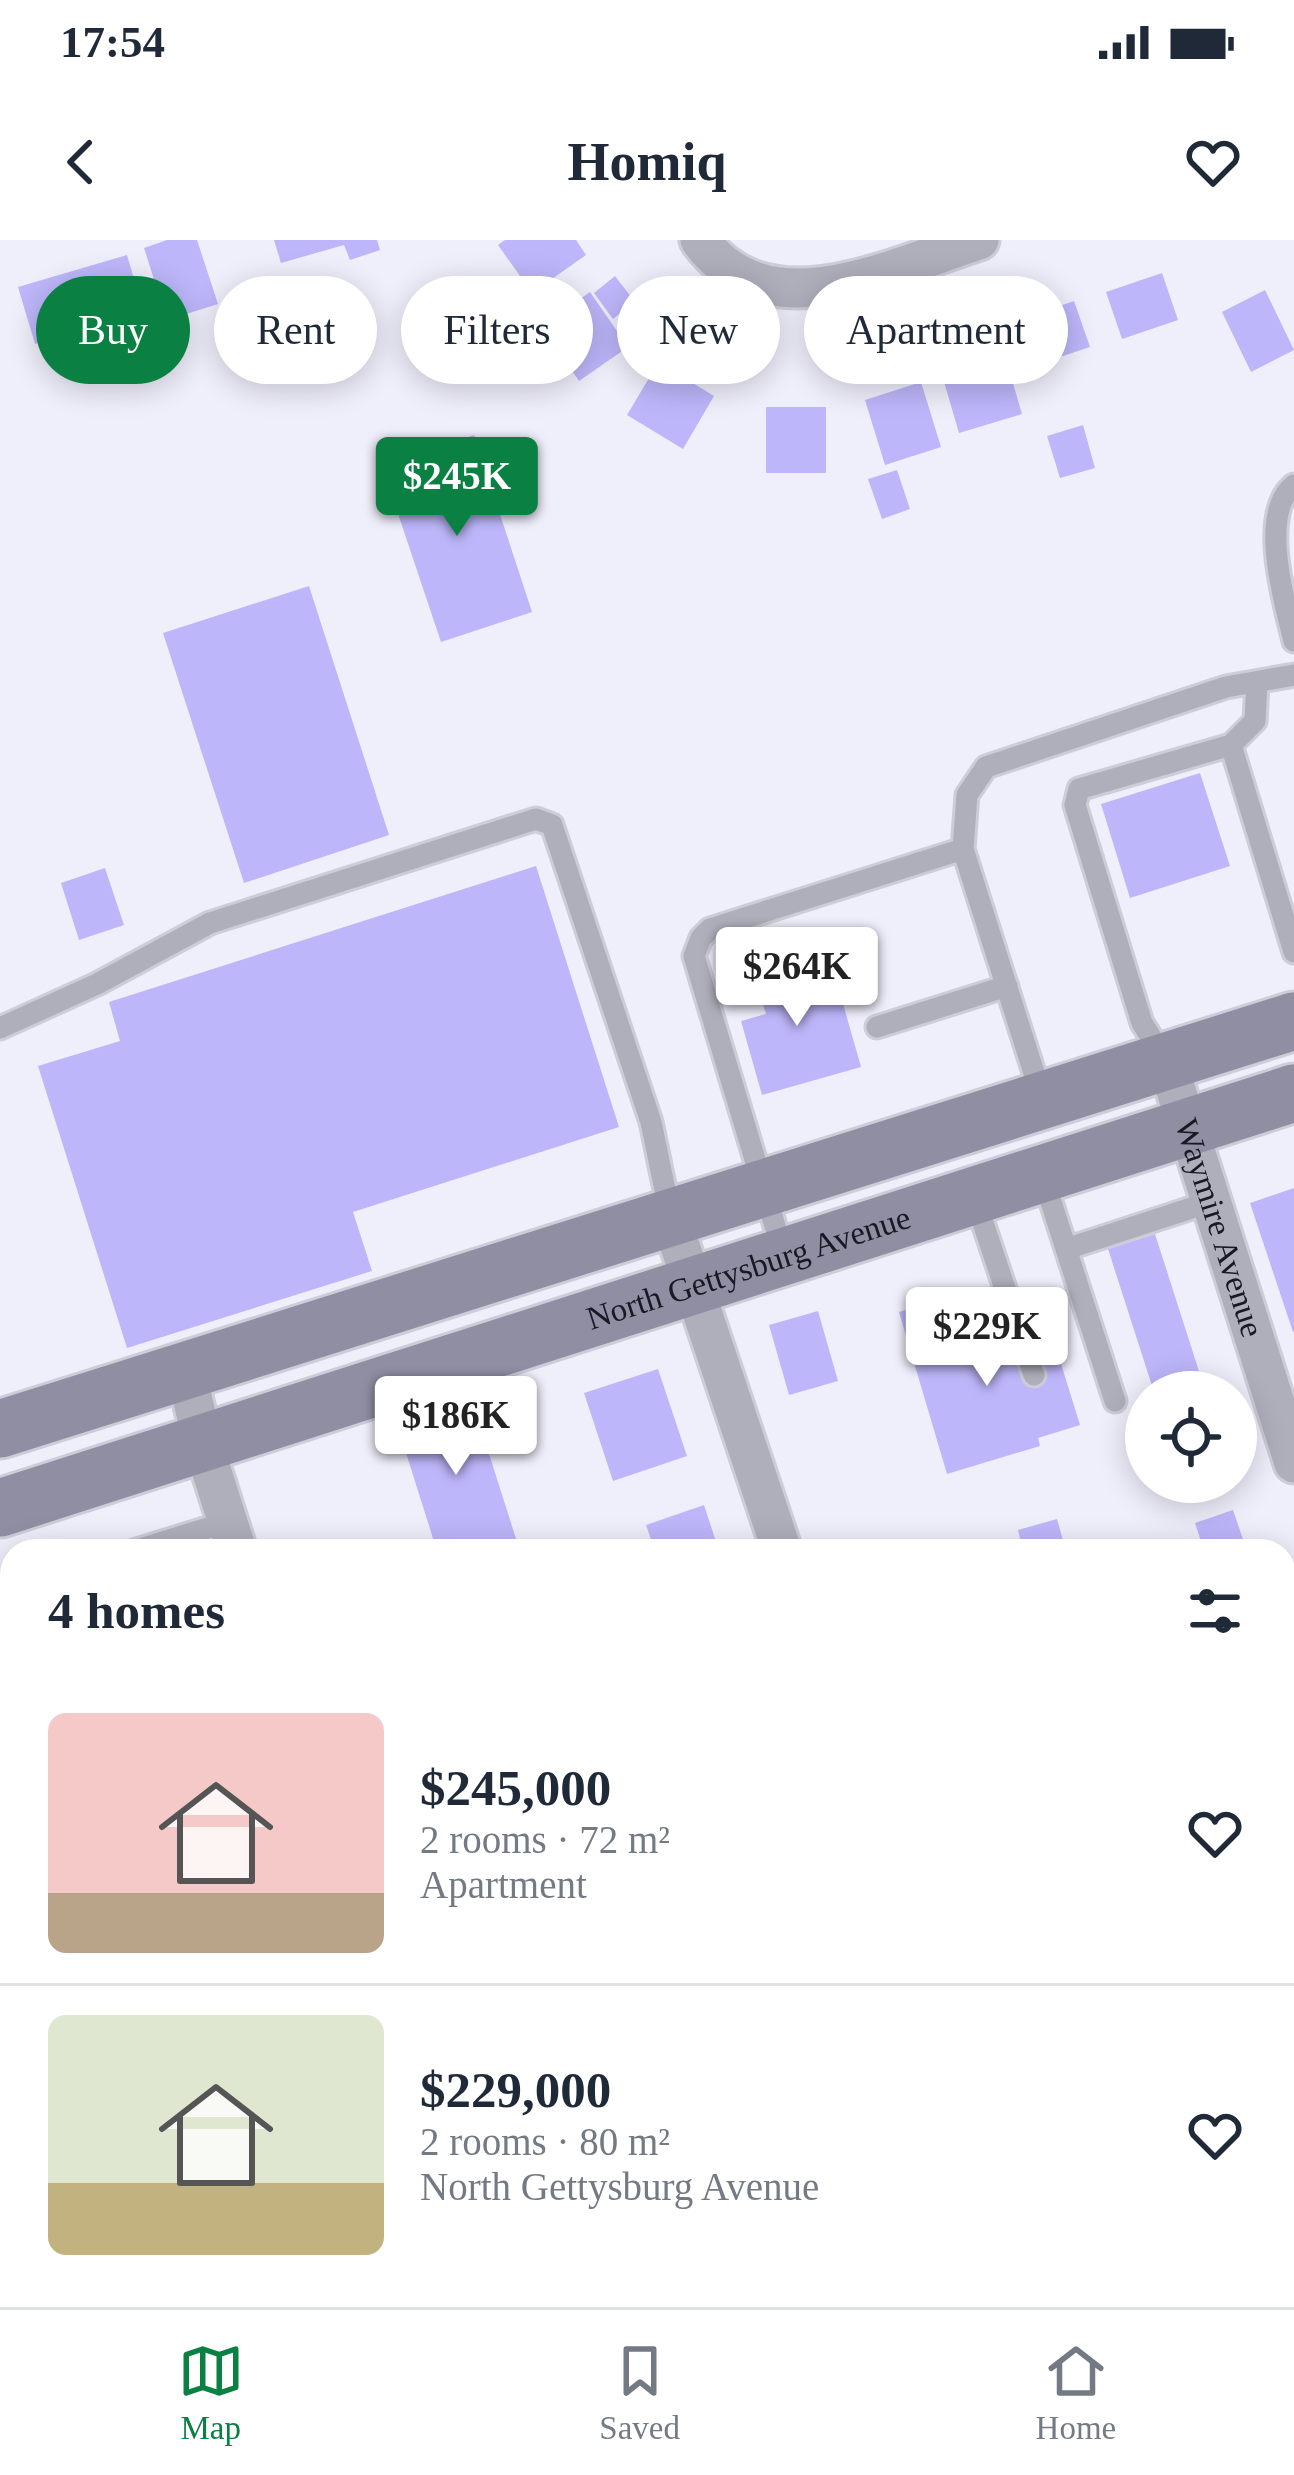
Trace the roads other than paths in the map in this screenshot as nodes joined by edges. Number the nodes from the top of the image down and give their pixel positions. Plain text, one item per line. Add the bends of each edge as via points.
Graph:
1 (700, 240) edge
2 (979, 240) edge
3 (1294, 485) edge
4 (1294, 641) edge
5 (1294, 675) edge
6 (1257, 682) junction
7 (1231, 745) junction
8 (963, 849) junction
9 (1294, 952) edge
10 (1007, 986) junction
11 (1294, 1021) edge
12 (878, 1027) dead end
13 (0, 1028) edge
14 (1166, 1062) junction
15 (1294, 1093) edge
16 (1043, 1101) junction
17 (1185, 1128) junction
18 (1042, 1174) junction
19 (764, 1190) junction
20 (974, 1196) junction
21 (1210, 1202) junction
22 (671, 1219) junction
23 (1066, 1249) junction
24 (784, 1257) junction
25 (696, 1285) junction
26 (186, 1371) junction
27 (1034, 1375) dead end
28 (1115, 1401) dead end
29 (0, 1429) edge
30 (203, 1444) junction
31 (1294, 1463) edge
32 (0, 1508) edge
33 (232, 1537) edge
34 (778, 1539) edge

1 - 2 street via 732,270 790,290 821,289
3 - 4 lane via 1279,517 1276,567
5 - 6 lane
6 - 7 lane via 1255,722
6 - 8 lane via 986,767 967,795
7 - 9 lane
7 - 14 lane via 1079,789 1075,805 1142,1023
8 - 10 lane
8 - 19 lane via 710,928 701,938 694,956
10 - 12 lane
10 - 16 lane
11 - 14 main road, North Gettysburg Avenue
13 - 22 lane via 210,923 536,819 552,825 650,1122
14 - 16 main road, North Gettysburg Avenue
14 - 17 street, Waymire Avenue
15 - 17 main road, North Gettysburg Avenue
16 - 19 main road, North Gettysburg Avenue
17 - 18 main road, North Gettysburg Avenue
17 - 21 street, Waymire Avenue
18 - 20 main road, North Gettysburg Avenue
18 - 23 lane
19 - 22 main road, North Gettysburg Avenue
19 - 24 lane
20 - 24 main road, North Gettysburg Avenue
20 - 27 lane
21 - 23 lane
21 - 31 street, Waymire Avenue
22 - 25 street
22 - 26 main road, North Gettysburg Avenue
23 - 28 lane
24 - 25 main road, North Gettysburg Avenue
25 - 30 main road, North Gettysburg Avenue
25 - 34 street
26 - 29 main road, North Gettysburg Avenue
26 - 30 street
30 - 32 main road, North Gettysburg Avenue
30 - 33 street

